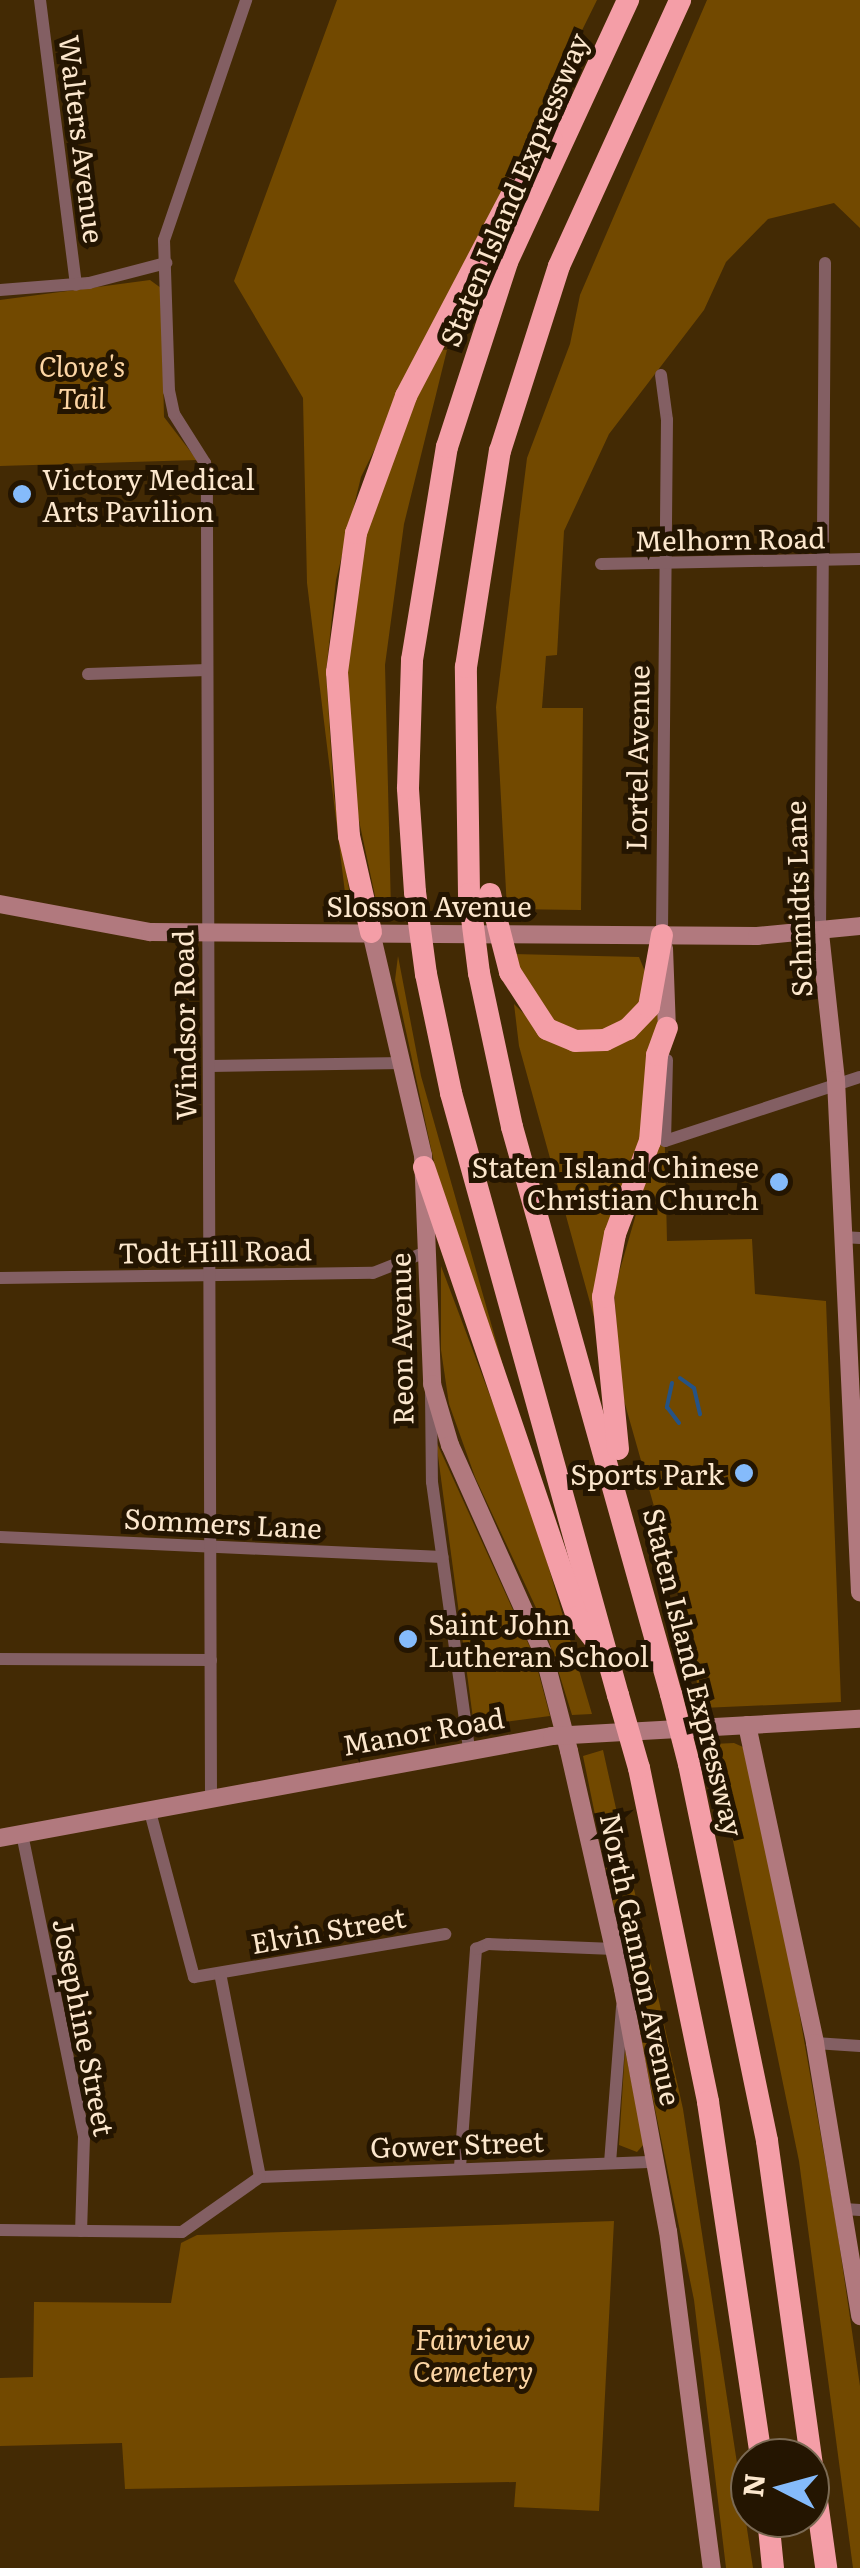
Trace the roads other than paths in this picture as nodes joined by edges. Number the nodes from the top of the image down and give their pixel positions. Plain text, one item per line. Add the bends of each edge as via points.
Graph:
1 (40, 0) edge
2 (246, 0) edge
3 (628, 0) edge
4 (680, 0) edge
5 (575, 109) junction
6 (825, 262) dead end
7 (166, 263) junction
8 (76, 285) junction
9 (0, 290) edge
10 (661, 375) dead end
11 (860, 559) edge
12 (822, 563) junction
13 (600, 564) dead end
14 (665, 564) junction
15 (207, 670) junction
16 (88, 674) dead end
17 (480, 894) junction
18 (0, 904) edge
19 (860, 926) edge
20 (205, 932) junction
21 (370, 932) junction
22 (820, 933) junction
23 (662, 934) junction
24 (668, 1028) junction
25 (403, 1062) junction
26 (210, 1066) junction
27 (860, 1076) edge
28 (836, 1080) junction
29 (424, 1167) junction
30 (851, 1237) edge
31 (426, 1252) junction
32 (211, 1276) junction
33 (0, 1278) edge
34 (432, 1384) junction
35 (0, 1537) edge
36 (211, 1546) junction
37 (633, 1547) junction
38 (443, 1558) junction
39 (860, 1592) edge
40 (0, 1659) edge
41 (609, 1659) junction
42 (211, 1660) junction
43 (860, 1719) edge
44 (746, 1725) junction
45 (565, 1735) junction
46 (469, 1748) junction
47 (210, 1797) junction
48 (150, 1808) junction
49 (22, 1834) junction
50 (0, 1838) edge
51 (445, 1934) dead end
52 (614, 1949) junction
53 (220, 1973) junction
54 (623, 1988) junction
55 (815, 2044) junction
56 (860, 2046) edge
57 (610, 2162) junction
58 (655, 2162) junction
59 (460, 2167) junction
60 (260, 2177) junction
61 (852, 2210) edge
62 (0, 2230) edge
63 (81, 2231) junction
64 (860, 2316) edge
65 (758, 2438) edge
66 (770, 2538) edge
67 (712, 2568) edge
68 (773, 2568) edge
69 (826, 2568) edge

1 - 8 street, Walters Avenue
2 - 7 street, Windsor Road via 169,212
3 - 5 highway, Staten Island Expressway
4 - 17 highway, Staten Island Expressway via 559,266 506,428 470,620 464,812
5 - 21 highway via 518,185 406,396 356,533 337,672 347,824
5 - 41 highway, Staten Island Expressway, bridge via 490,308 439,482 416,612 409,709 415,892 448,1082
6 - 12 street, Schmidts Lane
7 - 8 street
7 - 15 street, Windsor Road via 174,414 205,463
8 - 9 street
10 - 14 street, Lortel Avenue via 667,420
11 - 12 street, Melhorn Road
12 - 14 street, Melhorn Road
12 - 22 street, Schmidts Lane
13 - 14 street, Melhorn Road
14 - 23 street, Lortel Avenue
15 - 16 street
15 - 20 street, Windsor Road
17 - 23 highway, bridge via 510,972 546,1030 575,1042 605,1040 628,1029 649,1006
17 - 37 highway, Staten Island Expressway, bridge via 479,974 512,1127
18 - 20 main road, Slosson Avenue via 150,932
19 - 22 main road, Slosson Avenue
20 - 21 main road, Slosson Avenue
20 - 26 street, Windsor Road
21 - 23 main road, Slosson Avenue
21 - 25 main road, Reon Avenue
22 - 23 main road, Slosson Avenue
22 - 28 main road, Schmidts Lane
23 - 24 main road, Lortel Avenue
24 - 28 street, Lortel Avenue via 665,1141
24 - 37 highway via 657,1056 650,1141 615,1234 603,1296 604,1363
25 - 26 street
25 - 29 main road, Reon Avenue
26 - 32 street, Windsor Road
27 - 28 street
28 - 30 main road, Schmidts Lane
29 - 31 main road, Reon Avenue
29 - 41 highway via 577,1618
30 - 39 main road, Schmidts Lane
31 - 32 street, Todt Hill Road via 372,1273
31 - 34 main road, Reon Avenue
32 - 33 street, Todt Hill Road
32 - 36 street, Windsor Road
34 - 38 street, Reon Avenue via 429,1445
34 - 45 main road, North Gannon Avenue via 450,1444 544,1655
35 - 36 street, Sommers Lane
36 - 38 street, Sommers Lane
36 - 42 street, Windsor Road
37 - 69 highway, Staten Island Expressway, bridge via 689,1764 772,2172
38 - 46 street, Reon Avenue
40 - 42 street
41 - 65 highway, Staten Island Expressway, bridge via 639,1768 708,2102
42 - 47 street, Windsor Road
43 - 44 main road, Manor Road
44 - 45 main road, Manor Road
44 - 55 main road
45 - 46 main road, Manor Road
45 - 52 main road, North Gannon Avenue
46 - 47 main road, Manor Road
47 - 48 main road, Manor Road
48 - 49 main road, Manor Road
48 - 53 street via 194,1977
49 - 50 main road, Manor Road
49 - 63 street, Josephine Street via 84,2136
51 - 53 street, Elvin Street
52 - 54 main road, North Gannon Avenue
52 - 59 street via 476,1949
53 - 60 street
54 - 57 street
54 - 58 main road, North Gannon Avenue
55 - 56 street
55 - 61 main road
57 - 58 street, Gower Street
57 - 59 street, Gower Street
58 - 67 main road, North Gannon Avenue
59 - 60 street, Gower Street
60 - 63 street via 182,2232
61 - 64 main road
62 - 63 street
66 - 68 highway

